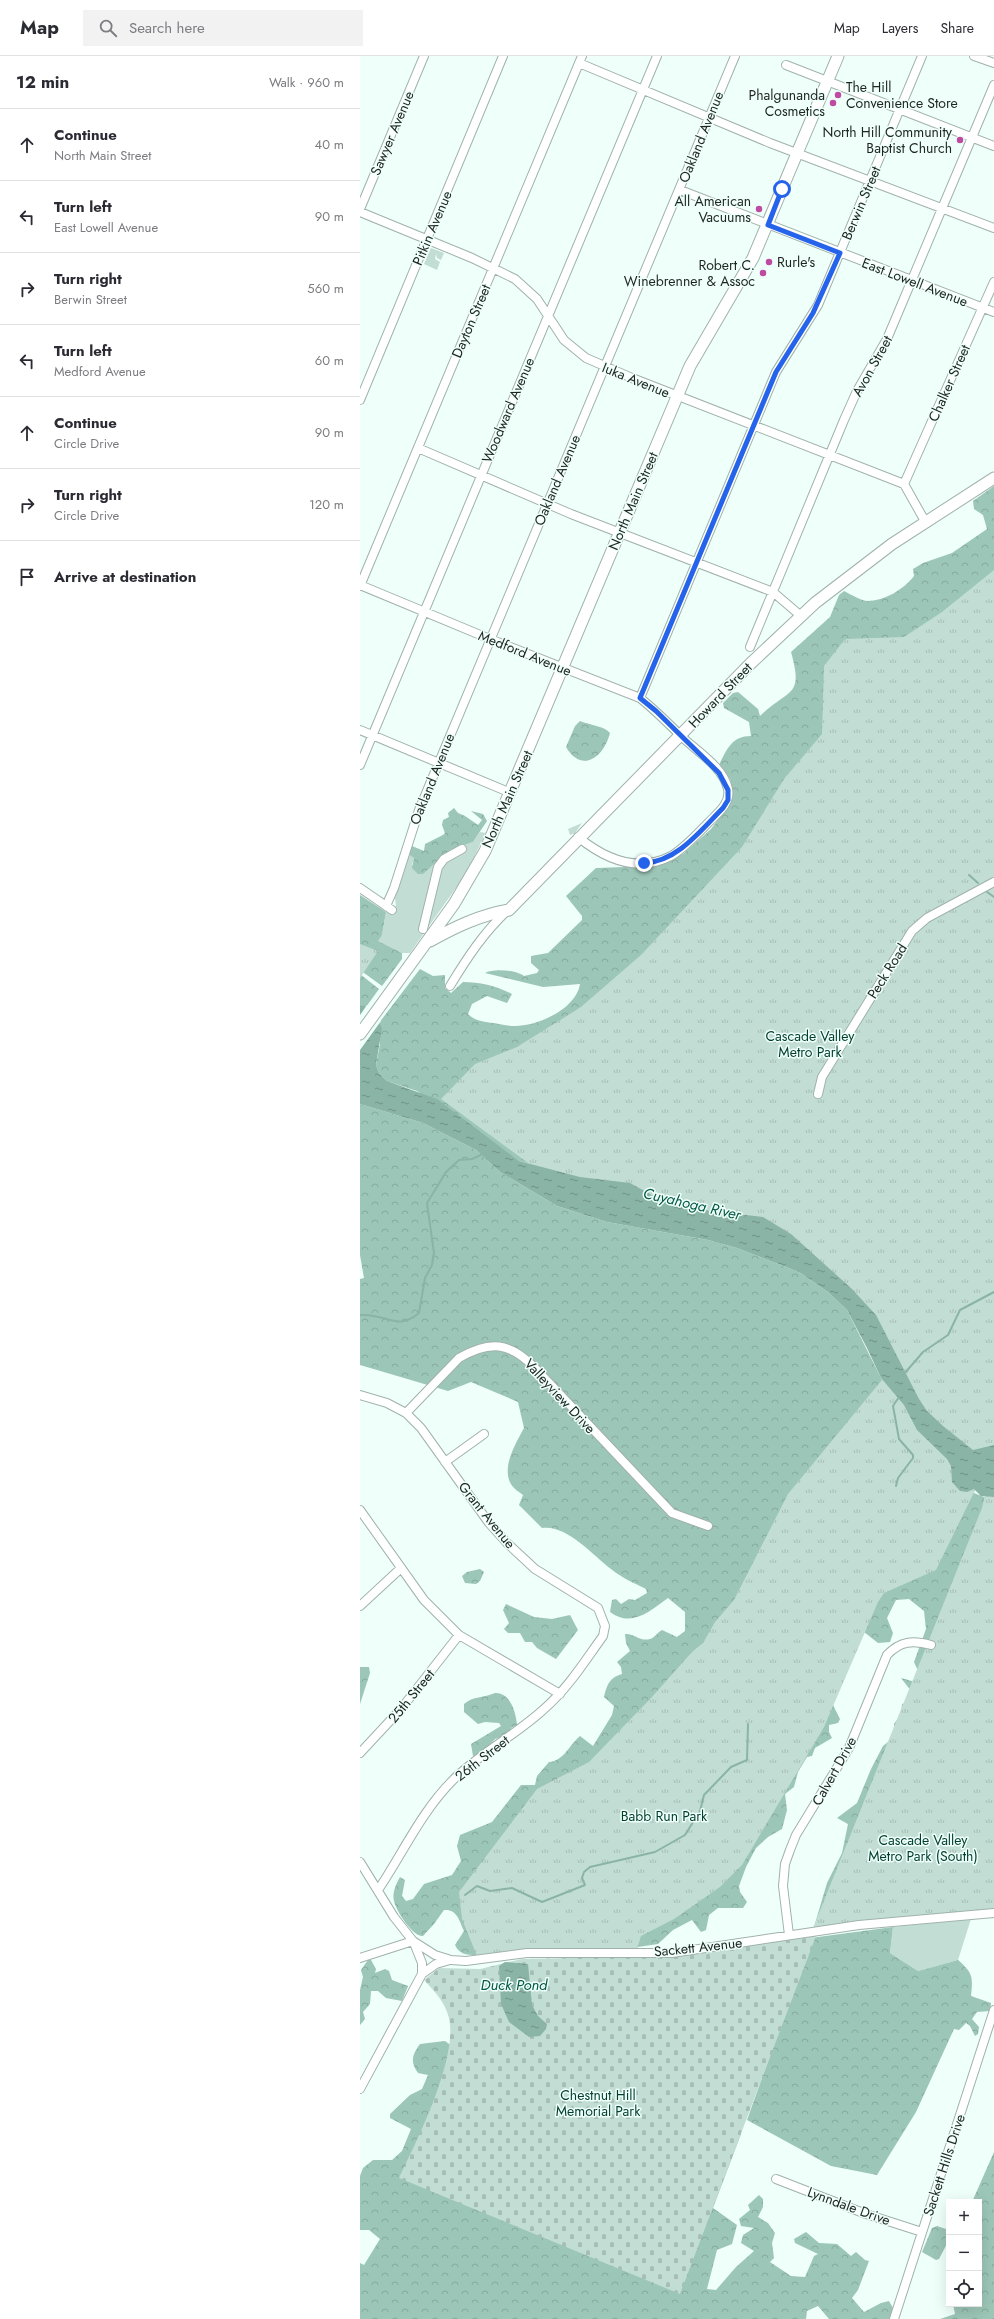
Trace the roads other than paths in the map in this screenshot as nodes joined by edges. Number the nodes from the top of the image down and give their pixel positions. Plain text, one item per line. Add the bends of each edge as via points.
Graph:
1 (424, 56) edge
2 (503, 56) edge
3 (657, 56) edge
4 (735, 56) edge
5 (838, 56) edge
6 (922, 56) edge
7 (974, 56) edge
8 (580, 59) edge
9 (994, 63) edge
10 (786, 65) dead end
11 (828, 82) junction
12 (994, 85) edge
13 (643, 89) junction
14 (900, 109) junction
15 (710, 117) junction
16 (973, 137) junction
17 (994, 146) edge
18 (798, 153) junction
19 (870, 181) junction
20 (680, 190) junction
21 (942, 209) junction
22 (360, 210) edge
23 (768, 225) junction
24 (994, 228) edge
25 (427, 240) junction
26 (840, 253) junction
27 (493, 267) junction
28 (912, 281) junction
29 (994, 282) edge
30 (983, 308) junction
31 (994, 312) edge
32 (547, 316) junction
33 (604, 367) junction
34 (677, 396) junction
35 (360, 400) edge
36 (753, 426) junction
37 (418, 448) junction
38 (830, 455) junction
39 (481, 476) junction
40 (994, 478) edge
41 (904, 484) junction
42 (547, 504) junction
43 (926, 523) junction
44 (620, 532) junction
45 (696, 562) junction
46 (360, 585) edge
47 (773, 592) junction
48 (424, 612) junction
49 (801, 616) junction
50 (490, 639) junction
51 (750, 647) dead end
52 (563, 669) junction
53 (640, 698) junction
54 (360, 730) edge
55 (372, 735) junction
56 (680, 736) junction
57 (439, 763) junction
58 (360, 765) edge
59 (511, 793) junction
60 (578, 837) junction
61 (462, 849) dead end
62 (994, 882) edge
63 (360, 888) edge
64 (509, 910) junction
65 (423, 929) dead end
66 (426, 944) junction
67 (450, 986) dead end
68 (360, 1034) edge
69 (818, 1094) dead end
70 (360, 1395) edge
71 (406, 1413) junction
72 (484, 1434) dead end
73 (446, 1462) junction
74 (360, 1510) edge
75 (708, 1526) dead end
76 (400, 1569) junction
77 (360, 1606) edge
78 (458, 1635) junction
79 (601, 1639) joint
80 (931, 1645) dead end
81 (560, 1694) junction
82 (360, 1753) edge
83 (360, 1862) edge
84 (378, 1890) junction
85 (994, 1913) edge
86 (788, 1935) junction
87 (413, 1941) junction
88 (360, 1958) edge
89 (451, 1960) junction
90 (422, 1974) junction
91 (994, 2010) edge
92 (360, 2089) edge
93 (776, 2179) dead end
94 (922, 2232) junction
95 (894, 2319) edge

1 - 22 street, Sawyer Avenue
2 - 25 street, Pitkin Avenue
3 - 13 street, Woodward Avenue
4 - 15 street, Oakland Avenue
5 - 11 main road, North Main Street
6 - 14 street, Berwin Street
7 - 9 street
8 - 13 street
8 - 27 street, Dayton Street
10 - 11 street
11 - 14 street
11 - 18 main road, North Main Street
12 - 16 street, Avon Street
13 - 15 street
13 - 32 street, Woodward Avenue
14 - 16 street
14 - 19 street, Berwin Street
15 - 18 street
15 - 20 street, Oakland Avenue
16 - 17 street
16 - 21 street, Avon Street
18 - 19 street
18 - 23 main road, North Main Street
19 - 21 street
19 - 26 street, Berwin Street
20 - 23 street, East Lowell Avenue
20 - 33 street, Oakland Avenue
21 - 24 street
21 - 28 street, Avon Street
22 - 25 street, Iuka Avenue
23 - 26 street, East Lowell Avenue
23 - 34 main road, North Main Street via 747,271 696,353
25 - 27 street, Iuka Avenue
25 - 35 street, Pitkin Avenue
26 - 28 street, East Lowell Avenue
26 - 36 street, Berwin Street via 813,313 779,364
27 - 32 street, Iuka Avenue via 526,288 537,299
27 - 37 street, Dayton Street
28 - 30 street, East Lowell Avenue
28 - 38 street, Avon Street via 887,340 857,391
29 - 30 street, Chalker Street
30 - 31 street, East Lowell Avenue
30 - 41 street, Chalker Street
32 - 33 street, Iuka Avenue via 571,347
32 - 39 street, Woodward Avenue
33 - 34 street, Iuka Avenue
33 - 42 street, Oakland Avenue
34 - 36 street, Iuka Avenue
34 - 44 main road, North Main Street
36 - 38 street, Iuka Avenue
36 - 45 street, Berwin Street
37 - 39 street
37 - 46 street, Dayton Street
38 - 41 street, Iuka Avenue
38 - 47 street, Avon Street
39 - 42 street
39 - 48 street, Woodward Avenue
40 - 43 main road, Howard Street
41 - 43 street
42 - 44 street
42 - 50 street, Oakland Avenue
43 - 49 main road, Howard Street via 865,562
44 - 45 street
44 - 52 main road, North Main Street
45 - 47 street
45 - 53 street, Berwin Street
46 - 48 street, Medford Avenue
47 - 49 street
47 - 51 street, Avon Street
48 - 50 street, Medford Avenue
48 - 55 street, Woodward Avenue
49 - 56 main road, Howard Street
50 - 52 street, Medford Avenue
50 - 57 street, Oakland Avenue
52 - 53 street, Medford Avenue
52 - 59 main road, North Main Street
53 - 56 street, Medford Avenue
54 - 55 street
55 - 57 street
55 - 58 street, Woodward Avenue
56 - 60 main road, Howard Street
56 - 60 street, Medford Avenue via 719,773 728,790 728,800 723,808 699,832 672,856 642,864 627,863 602,854
57 - 59 street
57 - 63 street, Oakland Avenue via 413,827 389,908
59 - 66 main road, North Main Street via 472,876
60 - 64 main road, Howard Street
61 - 65 street via 444,859 438,867
62 - 69 street, Peck Road via 927,918 912,931 822,1077
64 - 66 main road via 488,913
64 - 67 street, Howard Street via 486,933
66 - 68 main road, North Main Street
70 - 71 street, Grant Avenue via 387,1403
71 - 73 street, Grant Avenue via 421,1428
71 - 75 street, Valleyview Drive via 459,1358 485,1347 509,1348 521,1354 535,1368 672,1513
72 - 73 street
73 - 79 street, Grant Avenue via 489,1523 509,1545 535,1569 598,1608 605,1621 605,1631
74 - 76 street
76 - 77 street
76 - 78 street via 424,1600
78 - 81 street
78 - 82 street, 25th Street via 393,1719
79 - 81 street, 26th Street
80 - 86 street, Calvert Drive via 908,1642 894,1648 887,1655 849,1748 796,1836 783,1876
81 - 84 street, 26th Street via 530,1721 465,1769 440,1793
83 - 84 street
84 - 87 street via 394,1917
85 - 86 street, Sackett Avenue via 859,1925
86 - 89 street, Sackett Avenue via 672,1953 545,1952 476,1961
87 - 88 street
87 - 89 street, Sackett Avenue via 430,1952
87 - 90 street via 422,1963
89 - 90 street via 436,1964
90 - 92 street
91 - 94 street, Sackett Hills Drive
93 - 94 street, Lynndale Drive via 866,2214
94 - 95 street, Sackett Hills Drive

